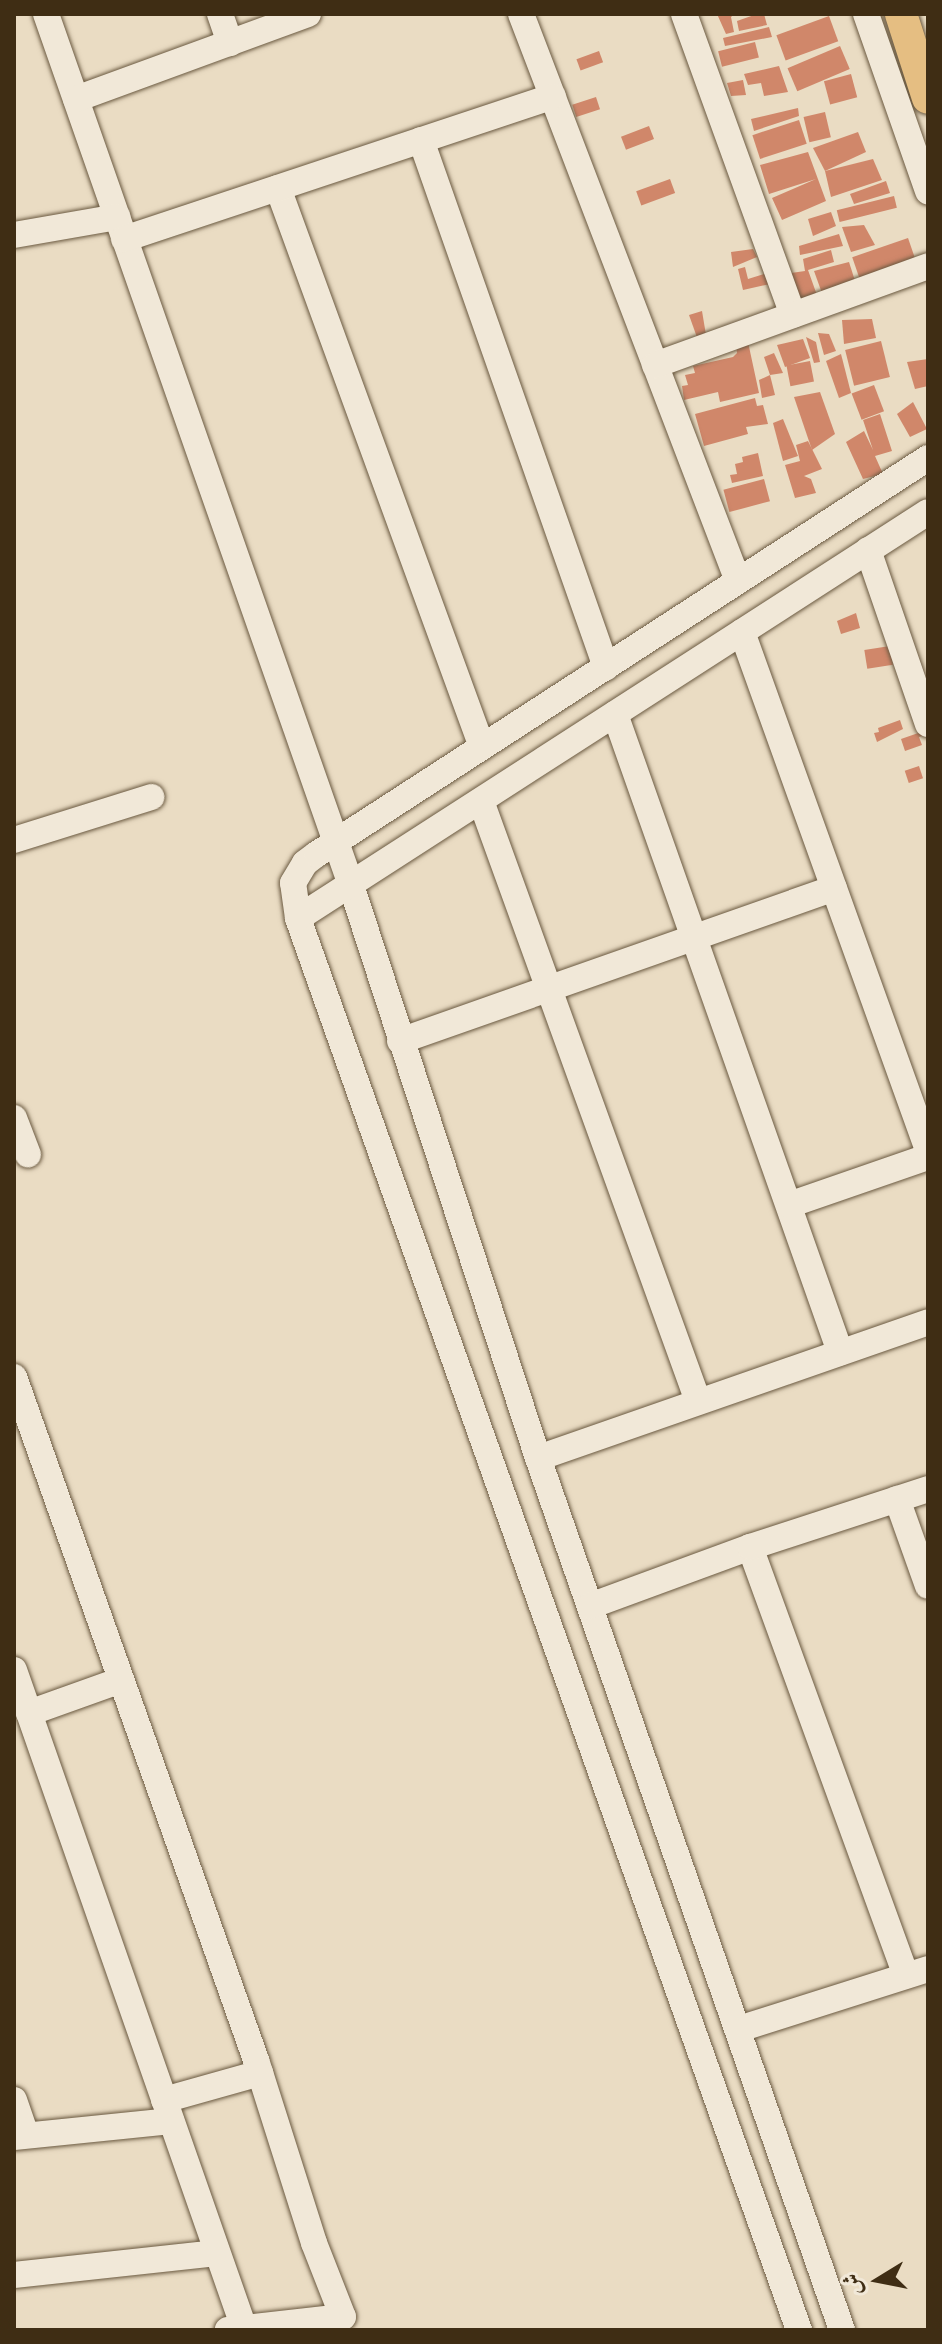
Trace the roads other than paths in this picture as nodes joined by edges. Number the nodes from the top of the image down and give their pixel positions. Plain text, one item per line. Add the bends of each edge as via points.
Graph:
1 (46, 14) edge
2 (220, 14) edge
3 (308, 14) edge
4 (521, 14) edge
5 (684, 14) edge
6 (866, 14) edge
7 (901, 14) edge
8 (230, 43) junction
9 (553, 96) junction
10 (928, 98) edge
11 (76, 99) junction
12 (421, 140) junction
13 (278, 188) junction
14 (928, 191) edge
15 (121, 228) junction
16 (14, 235) edge
17 (928, 266) edge
18 (793, 315) junction
19 (655, 365) junction
20 (928, 458) edge
21 (928, 512) edge
22 (868, 550) junction
23 (738, 581) junction
24 (742, 632) junction
25 (606, 667) junction
26 (615, 714) junction
27 (928, 724) edge
28 (482, 747) junction
29 (151, 797) dead end
30 (481, 801) junction
31 (14, 840) edge
32 (336, 842) junction
33 (351, 885) junction
34 (834, 888) junction
35 (298, 918) junction
36 (694, 937) junction
37 (549, 989) junction
38 (400, 1041) junction
39 (14, 1118) edge
40 (928, 1150) edge
41 (28, 1154) dead end
42 (928, 1157) edge
43 (789, 1205) junction
44 (928, 1322) edge
45 (840, 1352) junction
46 (14, 1377) edge
47 (698, 1401) junction
48 (538, 1458) junction
49 (928, 1489) edge
50 (897, 1499) junction
51 (750, 1547) junction
52 (928, 1586) edge
53 (590, 1606) junction
54 (14, 1670) edge
55 (121, 1680) junction
56 (26, 1727) edge
57 (917, 1973) edge
58 (739, 2029) junction
59 (260, 2073) junction
60 (14, 2100) edge
61 (168, 2111) junction
62 (20, 2136) edge
63 (217, 2253) junction
64 (14, 2275) edge
65 (236, 2329) edge
66 (799, 2330) edge
67 (842, 2330) edge

1 - 11 street
2 - 8 street
3 - 8 street
4 - 9 street
5 - 18 street
6 - 14 street
7 - 10 main road
8 - 11 street
9 - 12 street
9 - 19 street
11 - 15 street
12 - 13 street
12 - 25 street
13 - 15 street
13 - 28 street
15 - 16 street
15 - 32 street
17 - 18 street
18 - 19 street
19 - 23 street
20 - 23 street
21 - 22 street
22 - 24 street
22 - 27 street
23 - 25 street
24 - 26 street
24 - 34 street
25 - 28 street
26 - 30 street
26 - 36 street
28 - 32 street
29 - 31 street
30 - 33 street
30 - 37 street
32 - 33 street
32 - 35 street via 305,863 293,883
33 - 35 street
33 - 38 street
34 - 36 street
34 - 40 street
35 - 66 street
36 - 37 street
36 - 43 street
37 - 38 street
37 - 47 street
38 - 48 street
39 - 41 street
42 - 43 street
43 - 45 street
44 - 45 street
45 - 47 street
46 - 55 street
47 - 48 street
48 - 53 street
49 - 50 street
50 - 51 street
50 - 52 street
51 - 53 street
51 - 57 street
53 - 58 street
54 - 56 street
55 - 56 street
55 - 59 street
56 - 61 street
57 - 58 street
58 - 67 street
59 - 61 street
59 - 65 street via 343,2317
60 - 62 street
61 - 62 street
61 - 63 street
63 - 64 street
63 - 65 street

